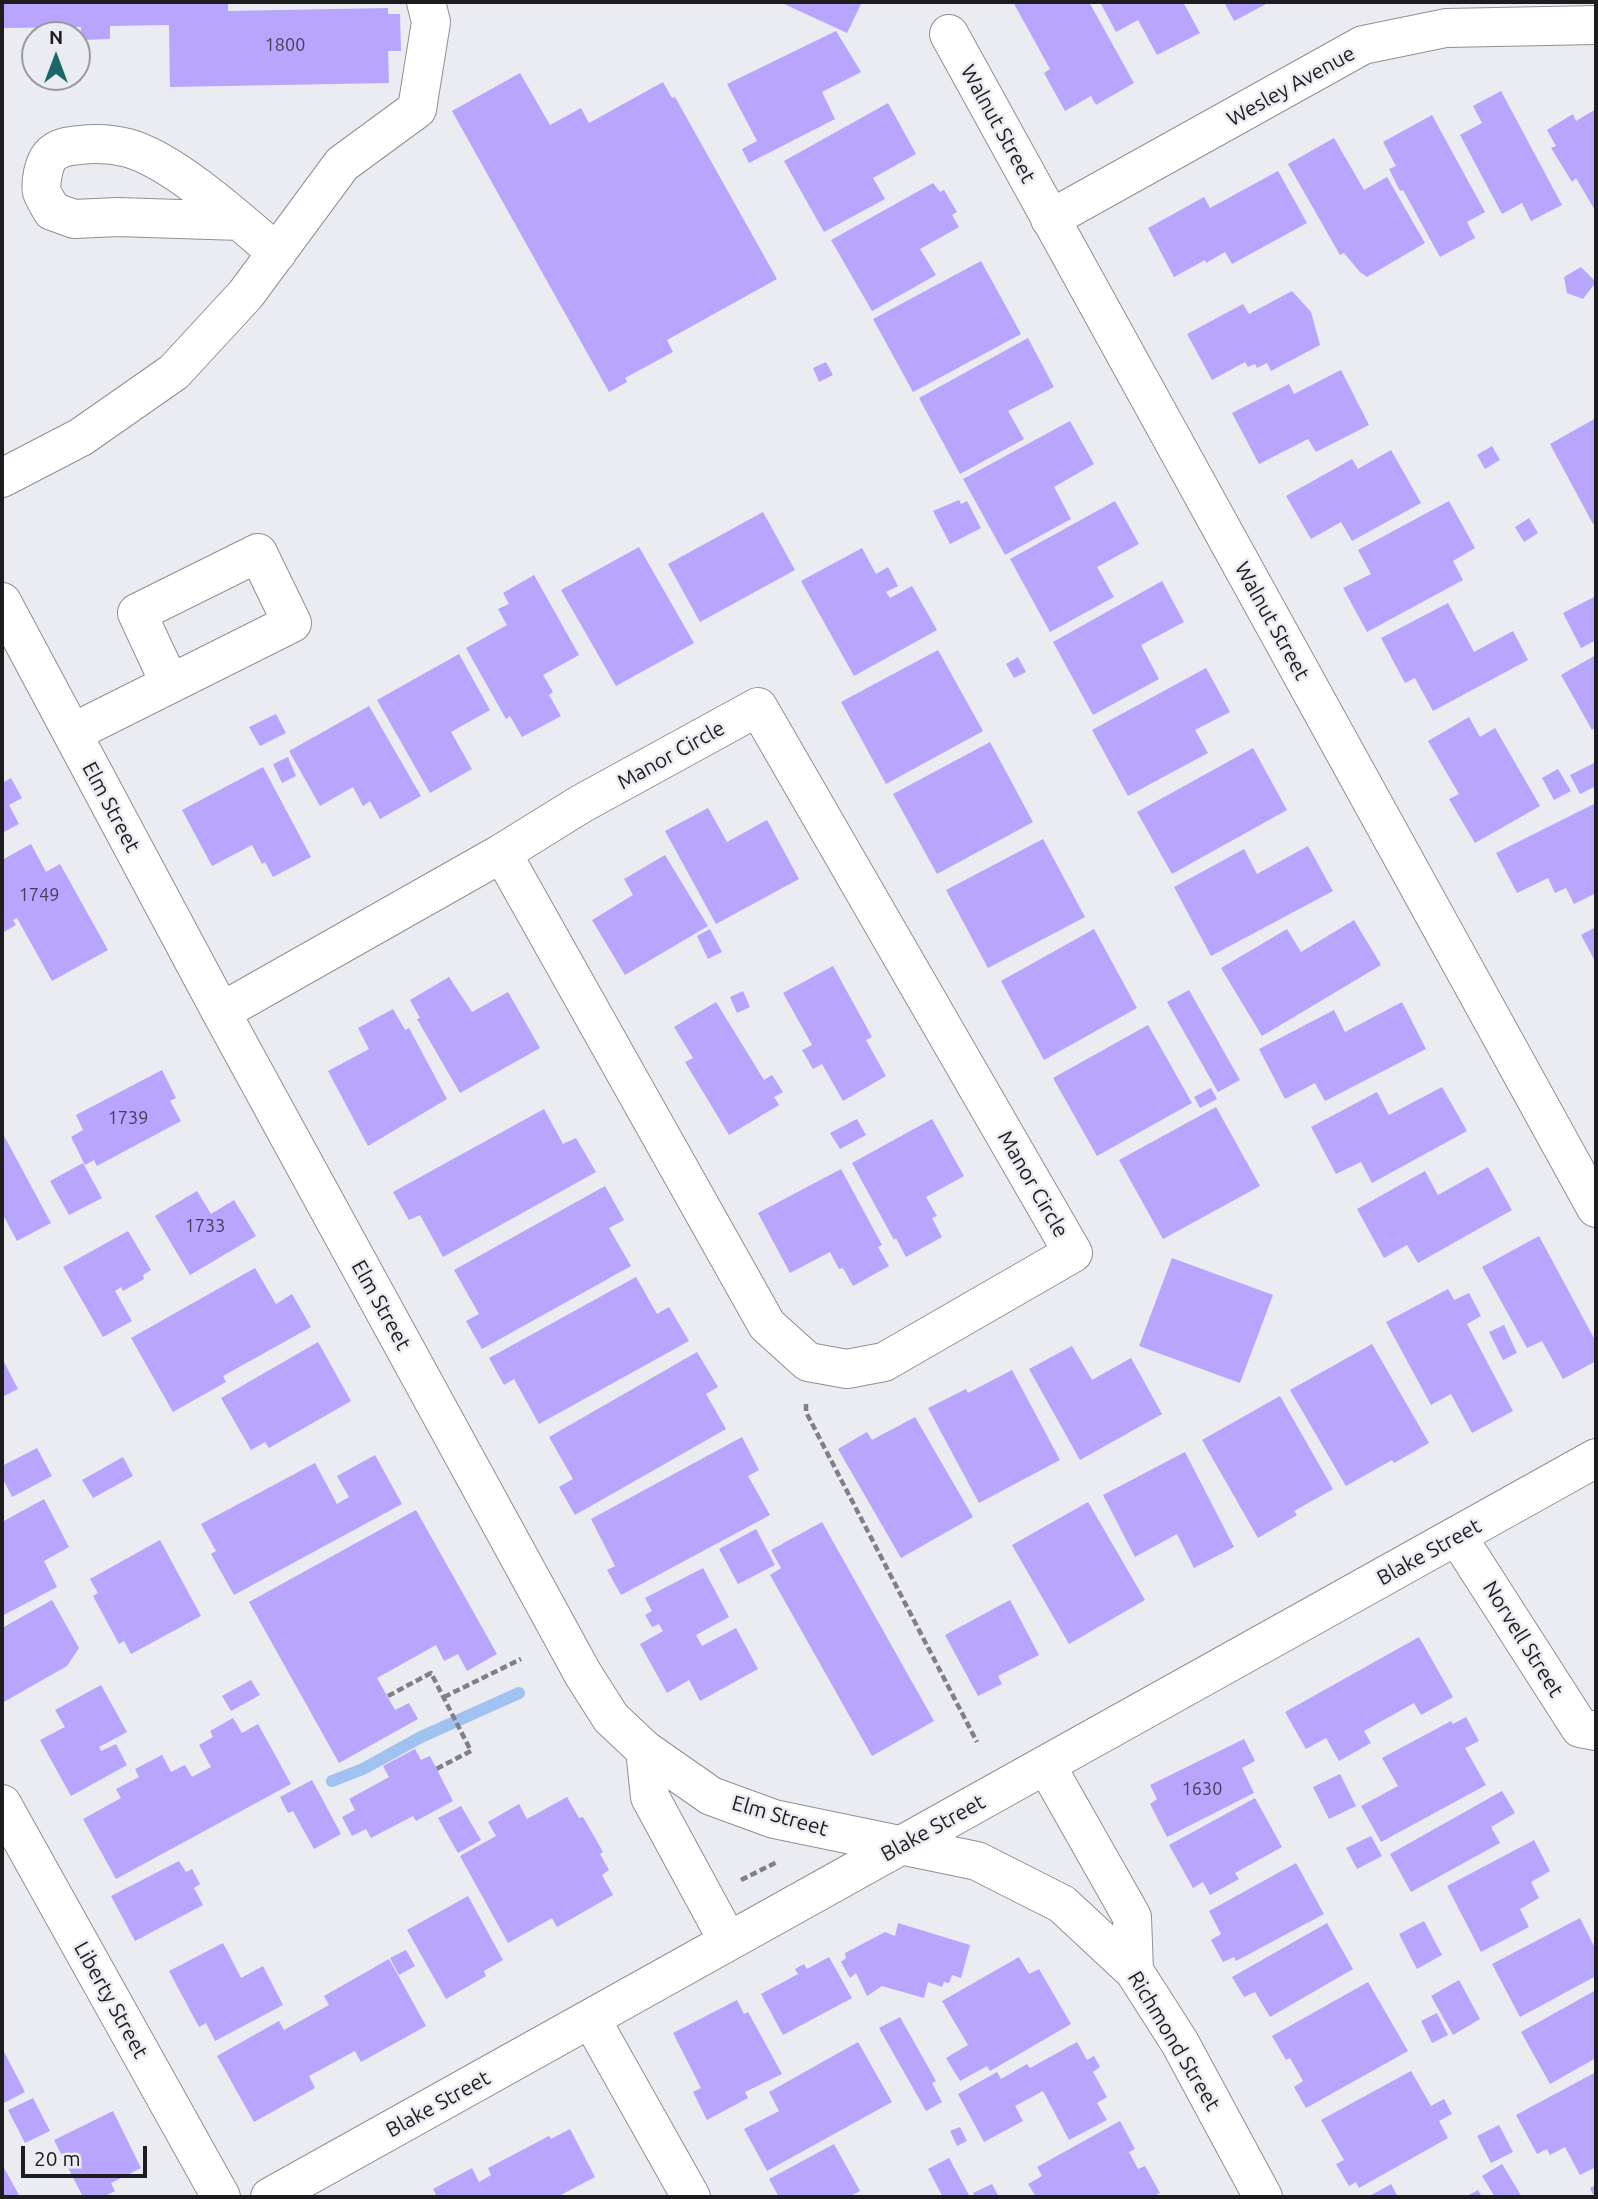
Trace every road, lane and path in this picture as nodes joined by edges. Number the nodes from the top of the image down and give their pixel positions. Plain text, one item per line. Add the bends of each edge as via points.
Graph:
1 (426, 2) edge
2 (1596, 25) edge
3 (949, 34) dead end
4 (1050, 219) junction
5 (240, 221) dead end
6 (277, 253) junction
7 (2, 478) edge
8 (2, 602) edge
9 (170, 684) dead end
10 (72, 733) junction
11 (502, 853) junction
12 (220, 1012) junction
13 (1596, 1208) edge
14 (808, 1362) junction
15 (1596, 1458) edge
16 (1457, 1536) junction
17 (521, 1659) dead end
18 (388, 1696) dead end
19 (444, 1697) junction
20 (1591, 1740) edge
21 (977, 1742) dead end
22 (645, 1750) junction
23 (1046, 1765) junction
24 (436, 1769) dead end
25 (2, 1804) edge
26 (904, 1845) junction
27 (783, 1852) dead end
28 (732, 1885) dead end
29 (728, 1941) junction
30 (1134, 1971) junction
31 (590, 2019) junction
32 (221, 2197) edge
33 (270, 2197) edge
34 (691, 2197) edge
35 (1263, 2197) edge

1 - 6 street via 431,22 417,110 342,164
2 - 4 street, Wesley Avenue via 1446,28 1363,46
3 - 4 street, Walnut Street
4 - 13 street, Walnut Street
5 - 6 street
6 - 7 street via 174,372 81,437
8 - 10 street, Elm Street
9 - 10 street
10 - 12 street, Elm Street
11 - 12 street, Manor Circle
11 - 14 street via 767,1325
11 - 14 street, Manor Circle via 758,707 1073,1253 884,1362 847,1369
12 - 22 street, Elm Street via 583,1674 611,1718
14 - 21 path via 806,1412
15 - 16 street, Blake Street
16 - 20 street, Norvell Street
16 - 23 street, Blake Street
17 - 19 path
18 - 19 path via 431,1673
19 - 24 path via 471,1751
22 - 26 street, Elm Street via 723,1801 774,1819
22 - 29 street via 650,1797
23 - 26 street, Blake Street
23 - 30 street via 1132,1917
25 - 32 street, Liberty Street
26 - 29 street, Blake Street
26 - 30 street, Richmond Street via 977,1861 1062,1904
27 - 28 path via 779,1861
29 - 31 street, Blake Street
30 - 35 street, Richmond Street via 1180,2043
31 - 33 street, Blake Street
31 - 34 street

